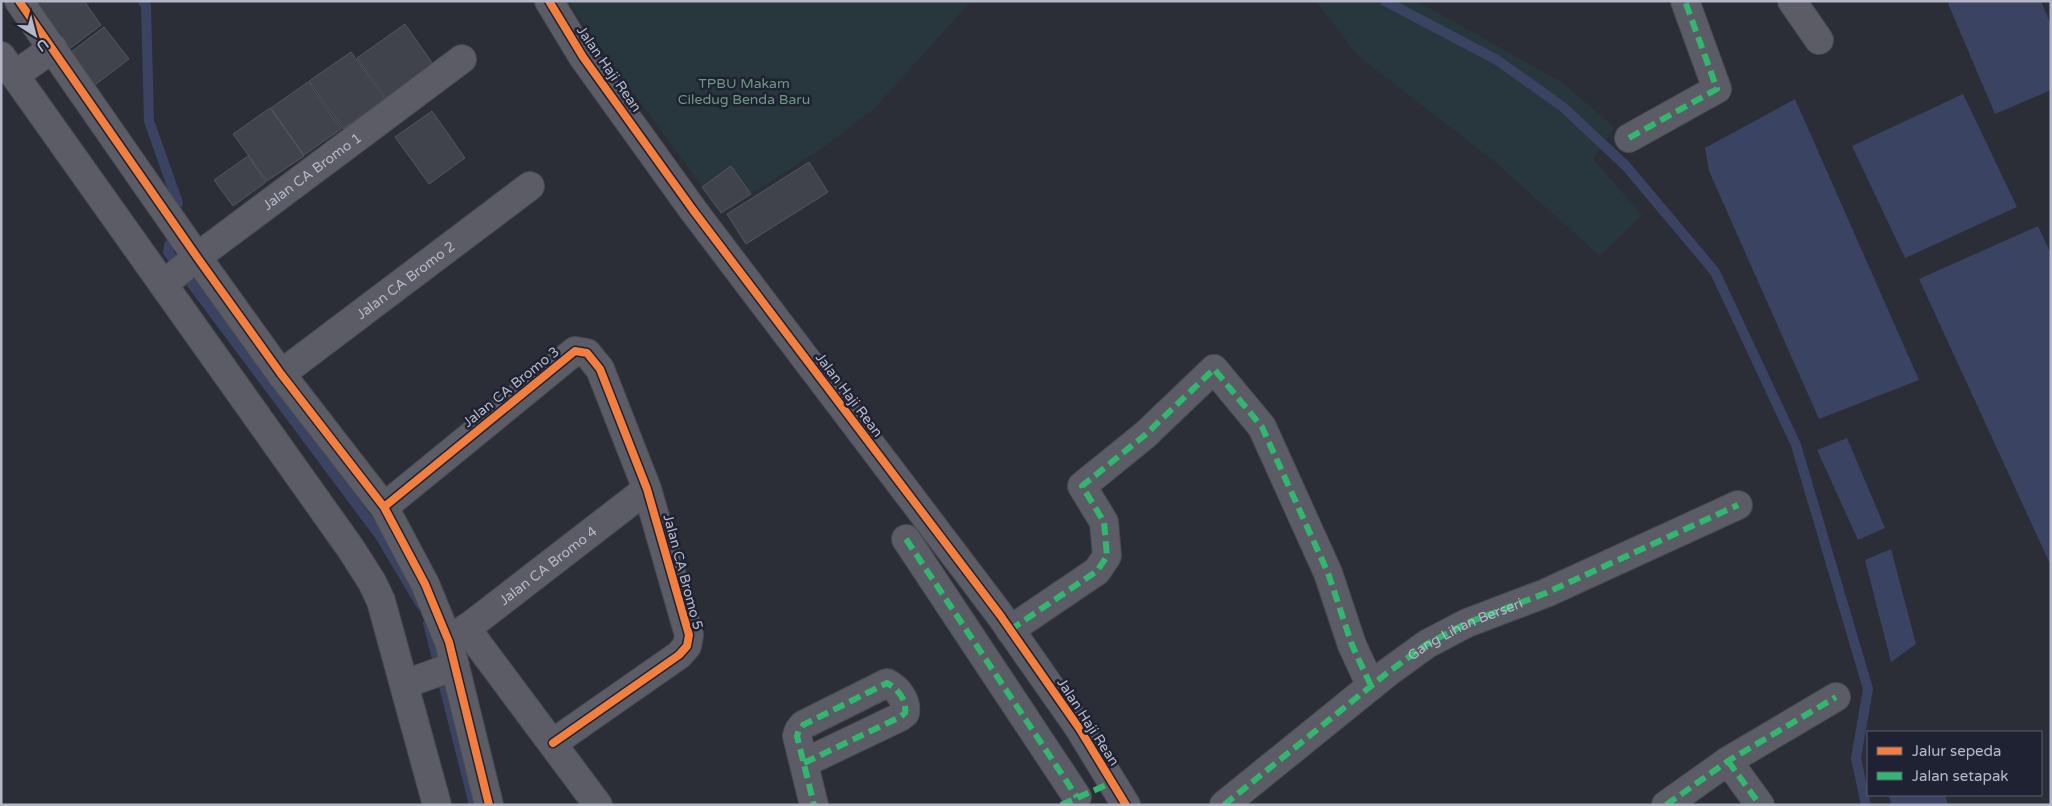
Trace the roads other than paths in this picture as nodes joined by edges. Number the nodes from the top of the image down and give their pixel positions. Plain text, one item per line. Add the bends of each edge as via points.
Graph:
1 (19, 1) edge
2 (549, 1) edge
3 (1685, 1) edge
4 (1792, 1) edge
5 (1819, 40) dead end
6 (53, 48) junction
7 (462, 59) dead end
8 (8, 66) edge
9 (1629, 138) dead end
10 (530, 186) dead end
11 (180, 271) junction
12 (281, 374) junction
13 (647, 488) junction
14 (1738, 504) dead end
15 (384, 507) junction
16 (906, 539) dead end
17 (1010, 630) junction
18 (457, 645) junction
19 (405, 684) junction
20 (1371, 686) junction
21 (1836, 697) dead end
22 (553, 743) junction
23 (1728, 761) junction
24 (804, 763) dead end
25 (1119, 794) edge
26 (1069, 801) edge
27 (437, 805) edge
28 (489, 805) edge
29 (598, 805) edge
30 (814, 805) edge
31 (1224, 805) edge
32 (1666, 805) edge
33 (1760, 805) edge

1 - 6 street
2 - 17 street, Jalan Haji Rean via 583,57 687,202
3 - 9 street via 1717,89
4 - 5 street
6 - 8 street
6 - 11 street
7 - 11 street, Jalan CA Bromo 1
8 - 11 street
10 - 12 street, Jalan CA Bromo 2
11 - 12 street
11 - 19 street via 372,582 381,601
12 - 15 street
13 - 15 street, Jalan CA Bromo 3 via 600,369 587,353 575,351
13 - 18 street, Jalan CA Bromo 4
13 - 22 street, Jalan CA Bromo 5 via 689,635 687,646 679,655
14 - 20 street, Gang Lihan Berseri via 1546,593 1467,623 1426,644
15 - 18 street
16 - 26 street
17 - 20 street via 1097,571 1107,556 1104,522 1082,486 1145,435 1214,369 1262,427 1328,573 1352,646
17 - 25 street, Jalan Haji Rean via 1079,728
18 - 19 street, Jalan CA Bromo 4
18 - 22 street
18 - 28 street
19 - 27 street
20 - 31 street, Gang Lihan Berseri
21 - 23 street
22 - 29 street
23 - 32 street
23 - 33 street
24 - 30 street
25 - 26 street

